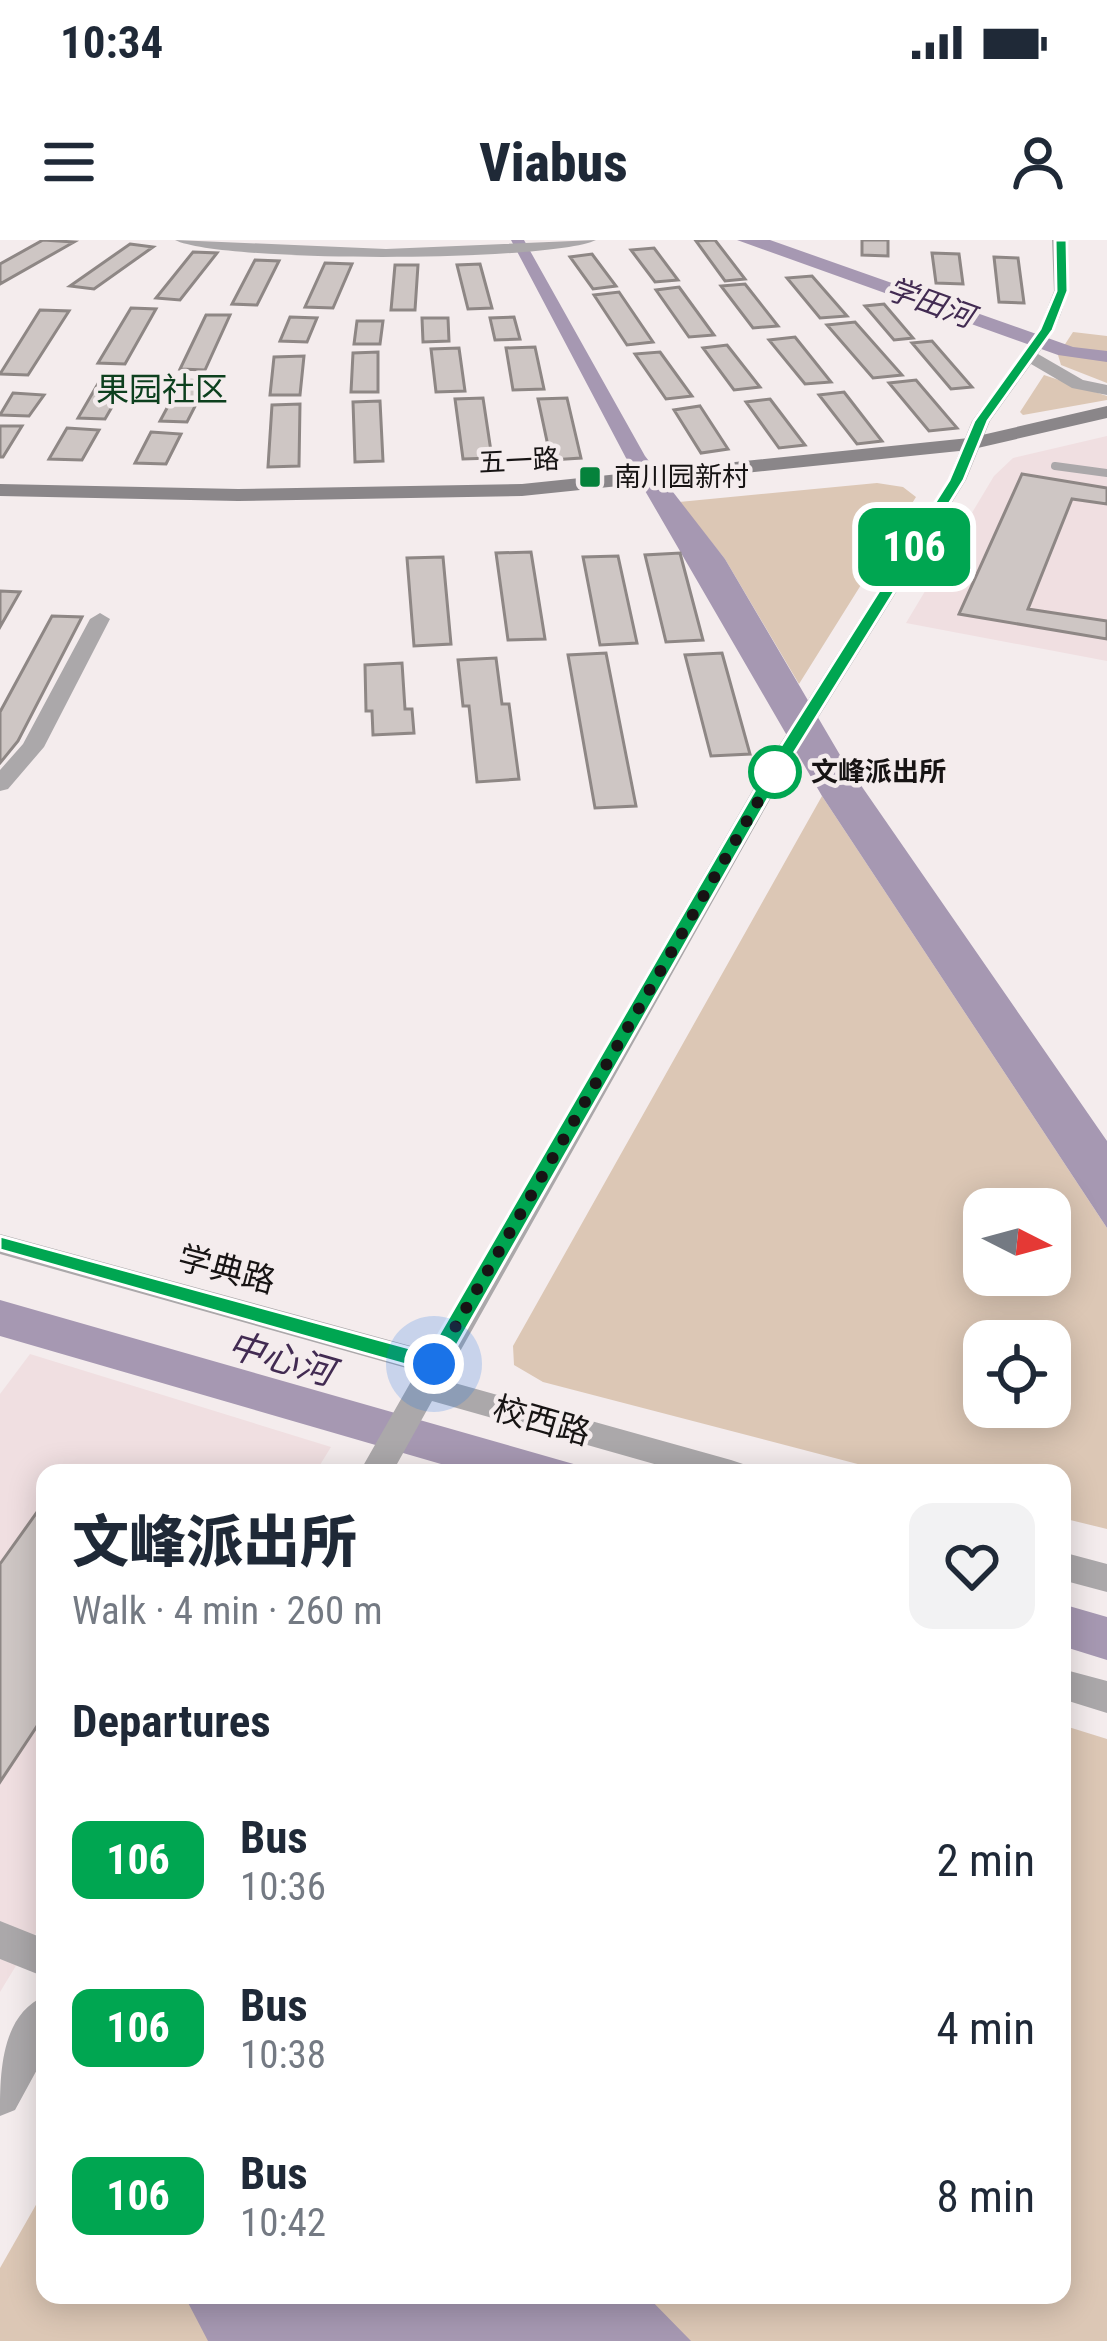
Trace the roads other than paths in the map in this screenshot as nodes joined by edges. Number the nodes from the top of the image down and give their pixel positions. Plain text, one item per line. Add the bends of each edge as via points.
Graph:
1 (181, 240) edge
2 (590, 240) edge
3 (1060, 240) edge
4 (1032, 352) junction
5 (1107, 390) edge
6 (1107, 412) edge
7 (1107, 422) edge
8 (968, 448) junction
9 (1055, 466) dead end
10 (1107, 473) edge
11 (0, 494) edge
12 (100, 619) dead end
13 (0, 784) edge
14 (0, 1244) edge
15 (424, 1382) junction
16 (380, 1464) edge
17 (701, 1464) edge
18 (1071, 1568) edge
19 (1107, 1578) edge
20 (1071, 1686) edge
21 (1107, 1696) edge
22 (0, 1940) edge
23 (36, 1954) edge
24 (36, 2032) edge
25 (0, 2095) edge

1 - 2 street via 365,252
3 - 4 street via 1062,291
4 - 5 street via 1078,384
4 - 8 street
6 - 8 main road, 五一路
7 - 8 main road, 五一路
8 - 11 main road, 五一路 via 531,499
8 - 15 street via 957,480 784,755
9 - 10 lane
12 - 13 street via 33,746
14 - 15 street, 学典路
15 - 16 street
15 - 17 street, 校西路
18 - 19 street
20 - 21 street
22 - 23 street
24 - 25 street

